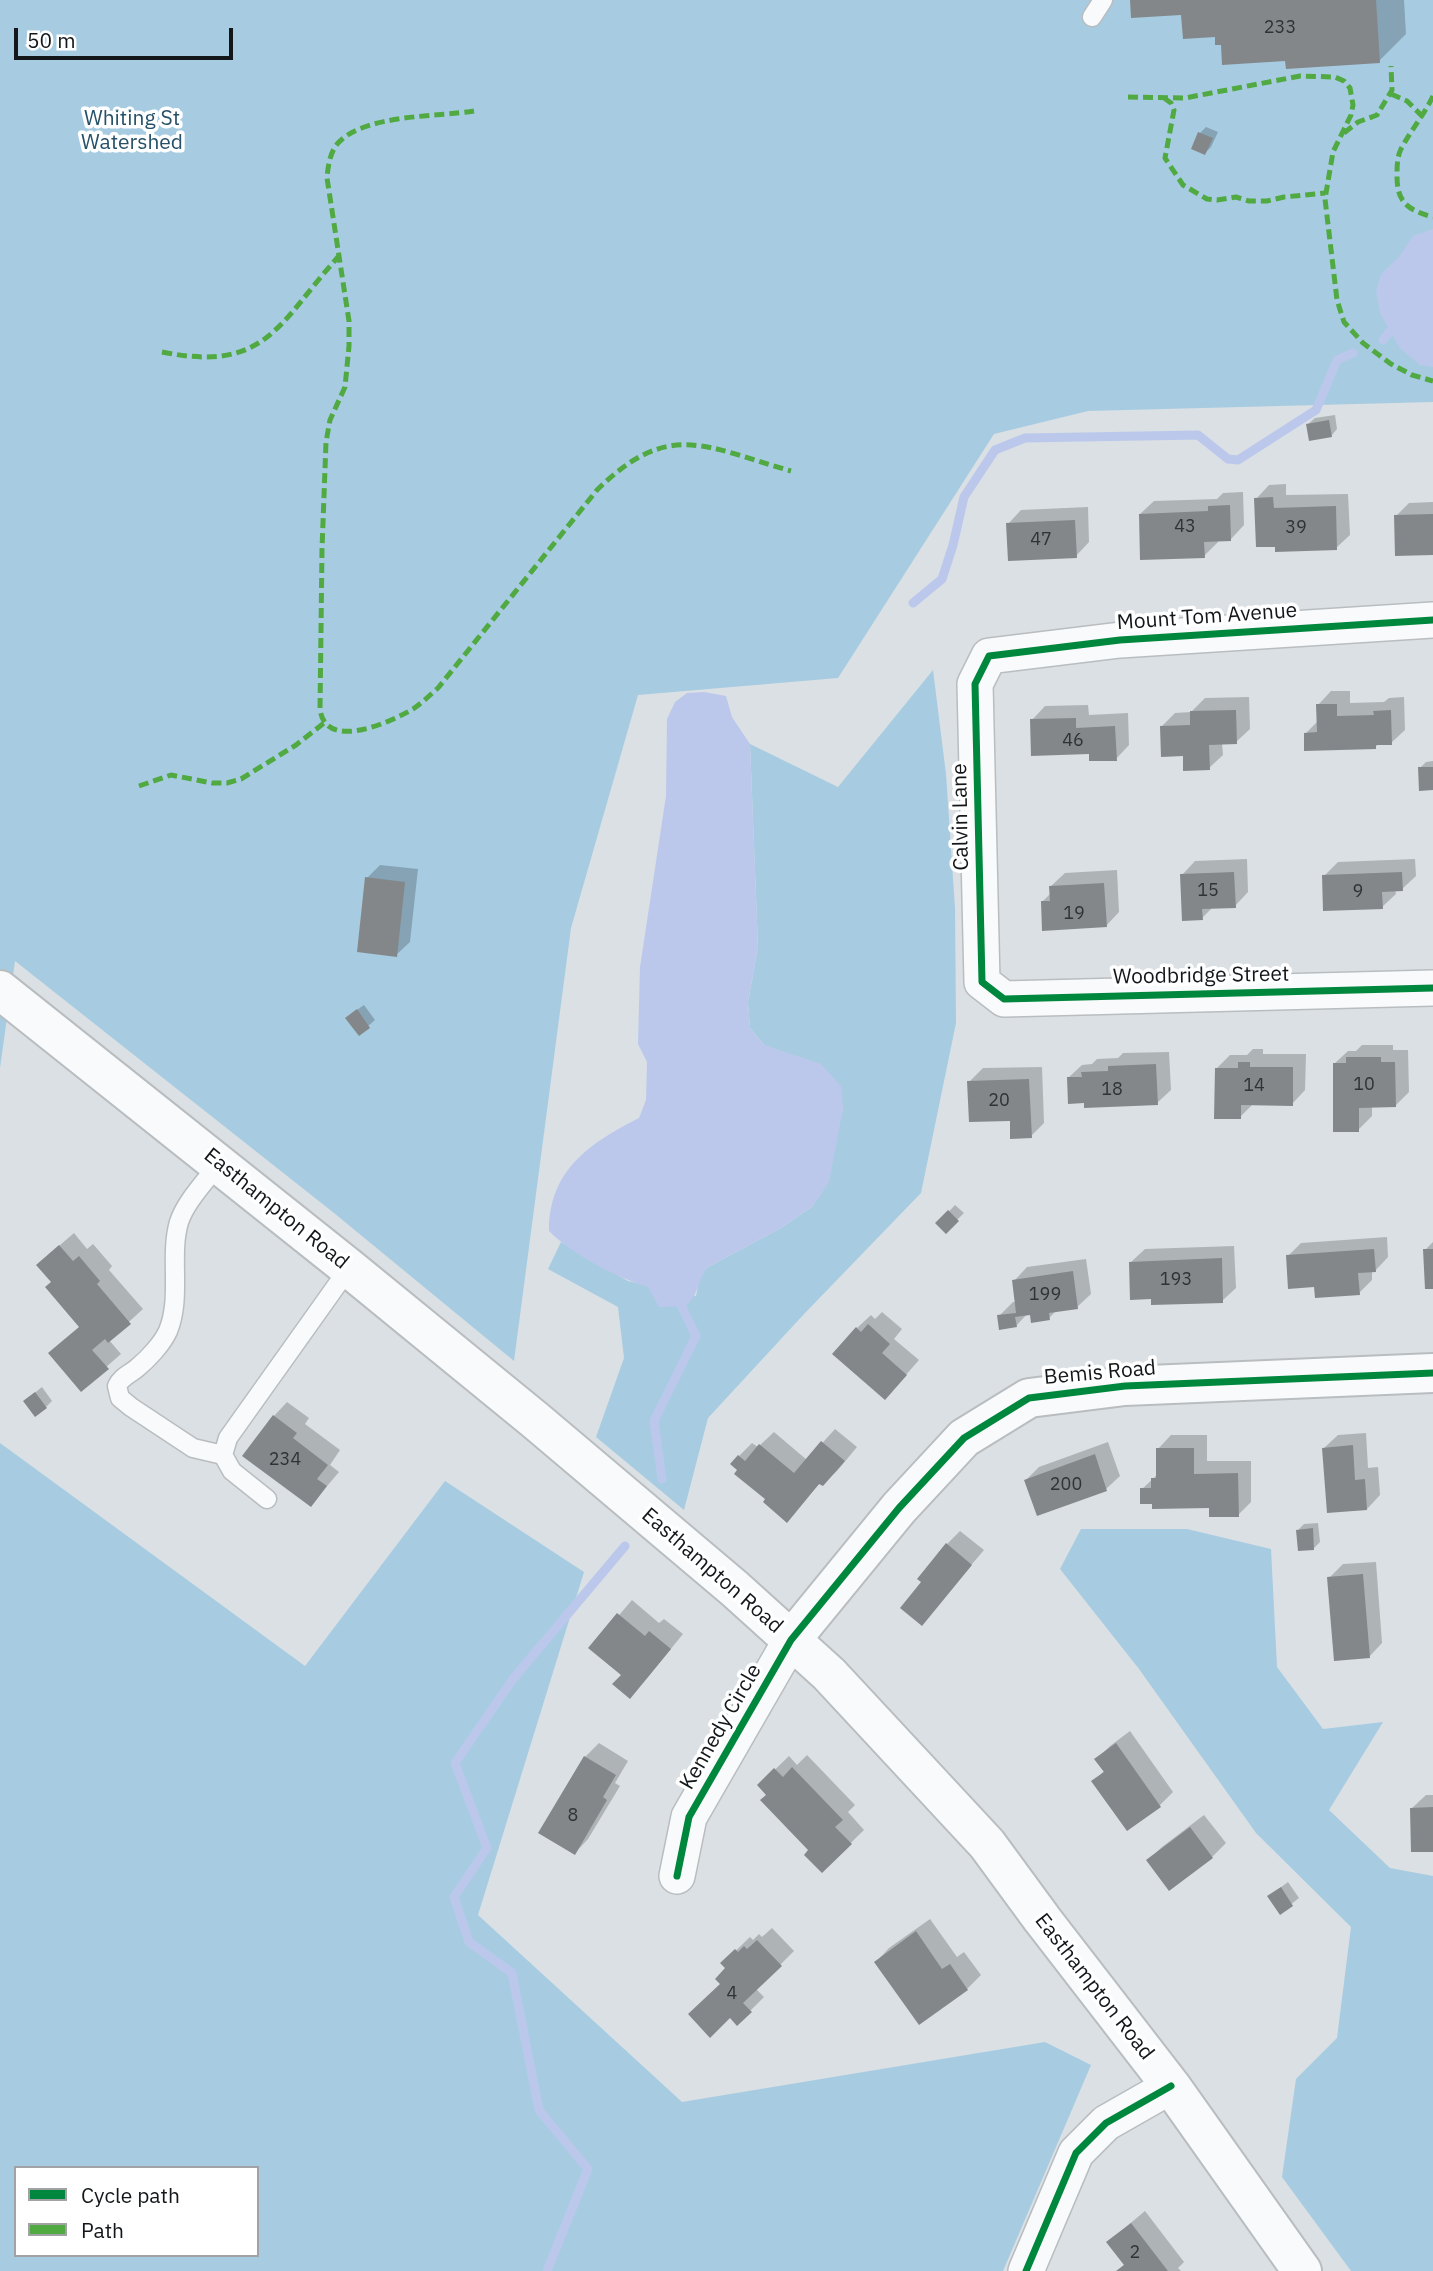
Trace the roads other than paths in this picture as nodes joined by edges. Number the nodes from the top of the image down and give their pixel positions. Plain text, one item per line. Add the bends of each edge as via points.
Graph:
1 (1102, 0) edge
2 (1092, 17) dead end
3 (1433, 620) edge
4 (987, 660) joint
5 (982, 976) joint
6 (1433, 988) edge
7 (6, 1002) edge
8 (219, 1163) junction
9 (349, 1268) junction
10 (1433, 1373) edge
11 (223, 1455) junction
12 (267, 1499) dead end
13 (791, 1640) junction
14 (677, 1876) dead end
15 (1171, 2086) junction
16 (1026, 2271) edge
17 (1302, 2271) edge

1 - 2 lane
3 - 4 street, Mount Tom Avenue via 1120,640 989,656
4 - 5 street, Calvin Lane via 975,684
5 - 6 street, Woodbridge Street via 982,982 1004,999
7 - 8 main road, Easthampton Road
8 - 9 main road, Easthampton Road
8 - 11 lane via 179,1223 168,1331 155,1350 117,1385 120,1398 193,1448
9 - 11 lane via 228,1438
9 - 13 main road, Easthampton Road via 736,1589
10 - 13 main road, Bemis Road via 1125,1386 1029,1398 964,1438 899,1508
11 - 12 lane via 232,1471
13 - 14 street, Kennedy Circle via 689,1817
13 - 15 main road, Easthampton Road via 847,1692 987,1844
15 - 16 street via 1106,2123 1076,2153
15 - 17 main road, Easthampton Road

